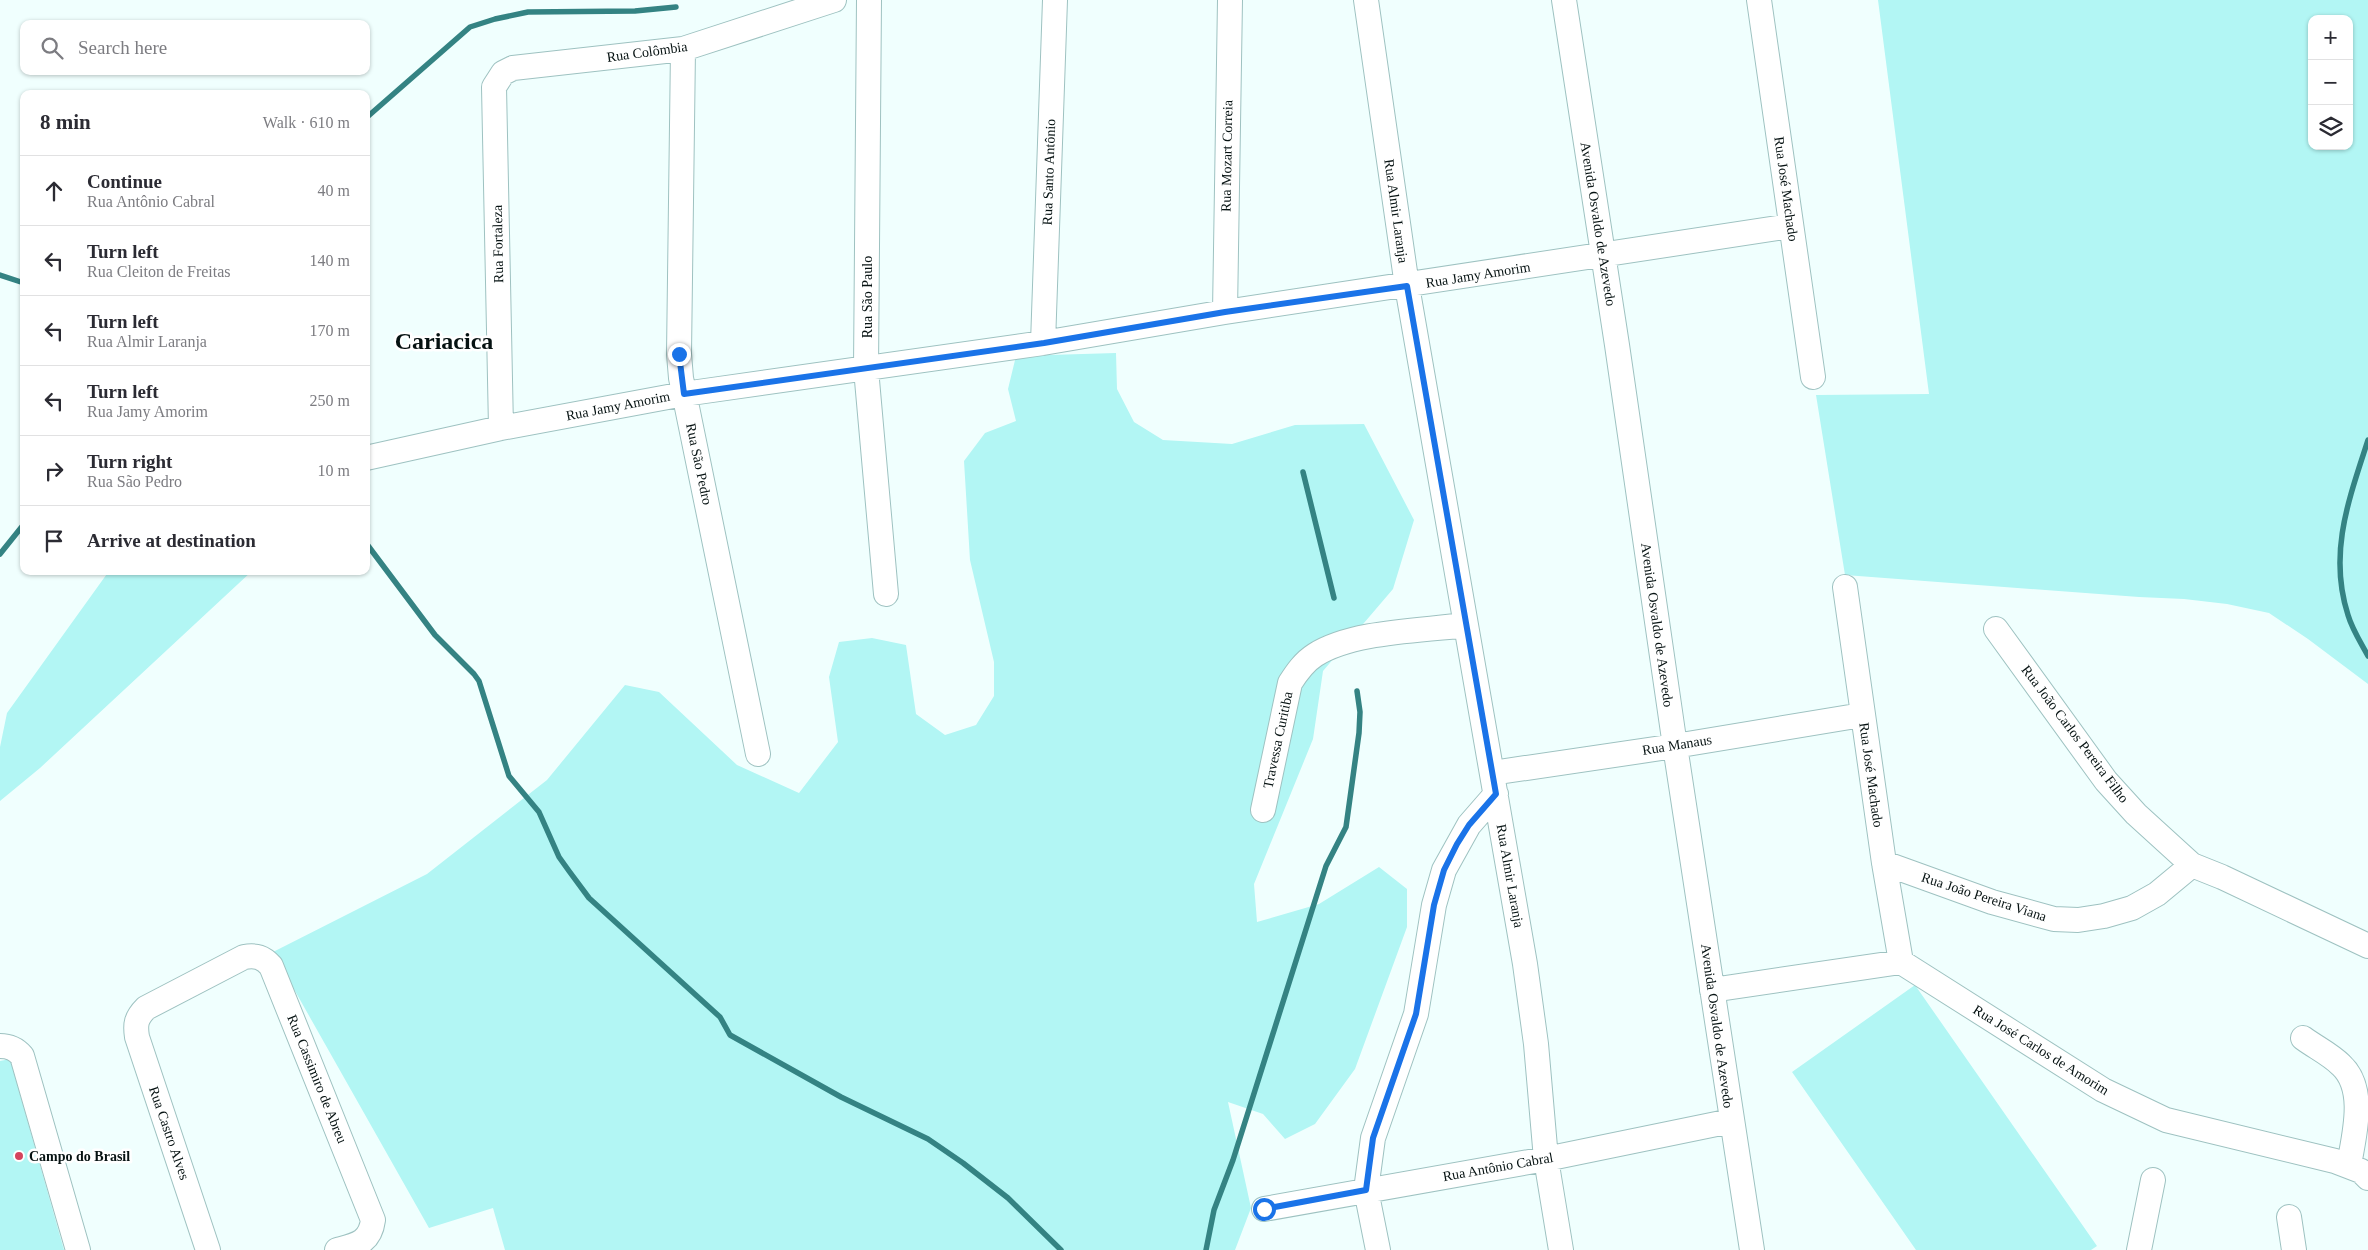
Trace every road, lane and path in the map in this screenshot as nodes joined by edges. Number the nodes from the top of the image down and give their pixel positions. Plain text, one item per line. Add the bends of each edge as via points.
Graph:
1 (834, 0) edge
2 (869, 0) edge
3 (1055, 0) edge
4 (1230, 0) edge
5 (1366, 0) edge
6 (1564, 0) edge
7 (1759, 0) edge
8 (683, 49) junction
9 (514, 68) joint
10 (1791, 226) junction
11 (1602, 256) junction
12 (1407, 286) junction
13 (1225, 312) junction
14 (1044, 343) junction
15 (866, 369) junction
16 (1813, 378) dead end
17 (684, 394) junction
18 (501, 428) junction
19 (370, 457) edge
20 (1845, 587) dead end
21 (886, 594) dead end
22 (1465, 625) junction
23 (1996, 629) dead end
24 (1862, 715) junction
25 (1674, 746) junction
26 (758, 754) dead end
27 (1494, 783) junction
28 (1263, 810) dead end
29 (1884, 863) junction
30 (2192, 865) junction
31 (2368, 946) edge
32 (244, 956) joint
33 (1901, 962) junction
34 (1712, 990) junction
35 (2303, 1038) dead end
36 (0, 1046) edge
37 (1731, 1121) junction
38 (1546, 1159) junction
39 (2359, 1171) edge
40 (2153, 1180) dead end
41 (1366, 1190) junction
42 (1264, 1209) dead end
43 (2289, 1217) dead end
44 (78, 1250) edge
45 (208, 1250) edge
46 (337, 1250) edge
47 (1378, 1250) edge
48 (1561, 1250) edge
49 (1752, 1250) edge
50 (2139, 1250) edge
51 (2294, 1250) edge

1 - 8 street, Rua Colômbia
2 - 15 street, Rua São Paulo
3 - 14 street, Rua Santo Antônio
4 - 13 street, Rua Mozart Correia
5 - 12 street, Rua Almir Laranja
6 - 11 street, Avenida Osvaldo de Azevedo
7 - 10 street, Rua José Machado
8 - 9 street, Rua Colômbia
8 - 17 street, Rua São Pedro via 679,354
9 - 18 street, Rua Fortaleza via 503,73 494,87
10 - 11 street, Rua Jamy Amorim
10 - 16 street, Rua José Machado
11 - 12 street, Rua Jamy Amorim
11 - 25 street, Avenida Osvaldo de Azevedo
12 - 13 street, Rua Jamy Amorim
12 - 22 street, Rua Almir Laranja
13 - 14 street, Rua Jamy Amorim
14 - 15 street, Rua Jamy Amorim
15 - 17 street, Rua Jamy Amorim
15 - 21 street, Rua São Paulo
17 - 18 street, Rua Jamy Amorim
17 - 26 street, Rua São Pedro
18 - 19 street, Rua Jamy Amorim
20 - 24 street, Rua José Machado
22 - 27 street, Rua Almir Laranja
22 - 28 street, Travessa Curitiba via 1349,640 1314,655 1299,668 1290,683
23 - 30 street, Rua João Carlos Pereira Filho via 2106,781 2136,814
24 - 25 street, Rua Manaus
24 - 29 street, Rua José Machado
25 - 27 street, Rua Manaus
25 - 34 street, Avenida Osvaldo de Azevedo
27 - 38 street, Rua Almir Laranja via 1526,964
27 - 41 street via 1444,870 1434,905 1416,1014 1373,1138
29 - 30 street, Rua João Pereira Viana via 1992,902 2054,919 2078,920 2132,908 2157,894
29 - 33 street, Rua José Machado
30 - 31 street, Rua João Carlos Pereira Filho
32 - 45 street, Rua Castro Alves via 146,1008 135,1024
32 - 46 street, Rua Cassimiro de Abreu via 265,959 271,966 373,1220 368,1238 360,1244
33 - 34 street
33 - 39 street, Rua José Carlos de Amorim via 2103,1090 2166,1120
34 - 37 street, Avenida Osvaldo de Azevedo
35 - 39 street via 2342,1065 2355,1087
36 - 44 street via 17,1050 22,1056
37 - 38 street, Rua Antônio Cabral
37 - 49 street, Avenida Osvaldo de Azevedo
38 - 41 street, Rua Antônio Cabral
38 - 48 street, Rua Almir Laranja
40 - 50 street
41 - 42 street, Rua Antônio Cabral
41 - 47 street
43 - 51 street

